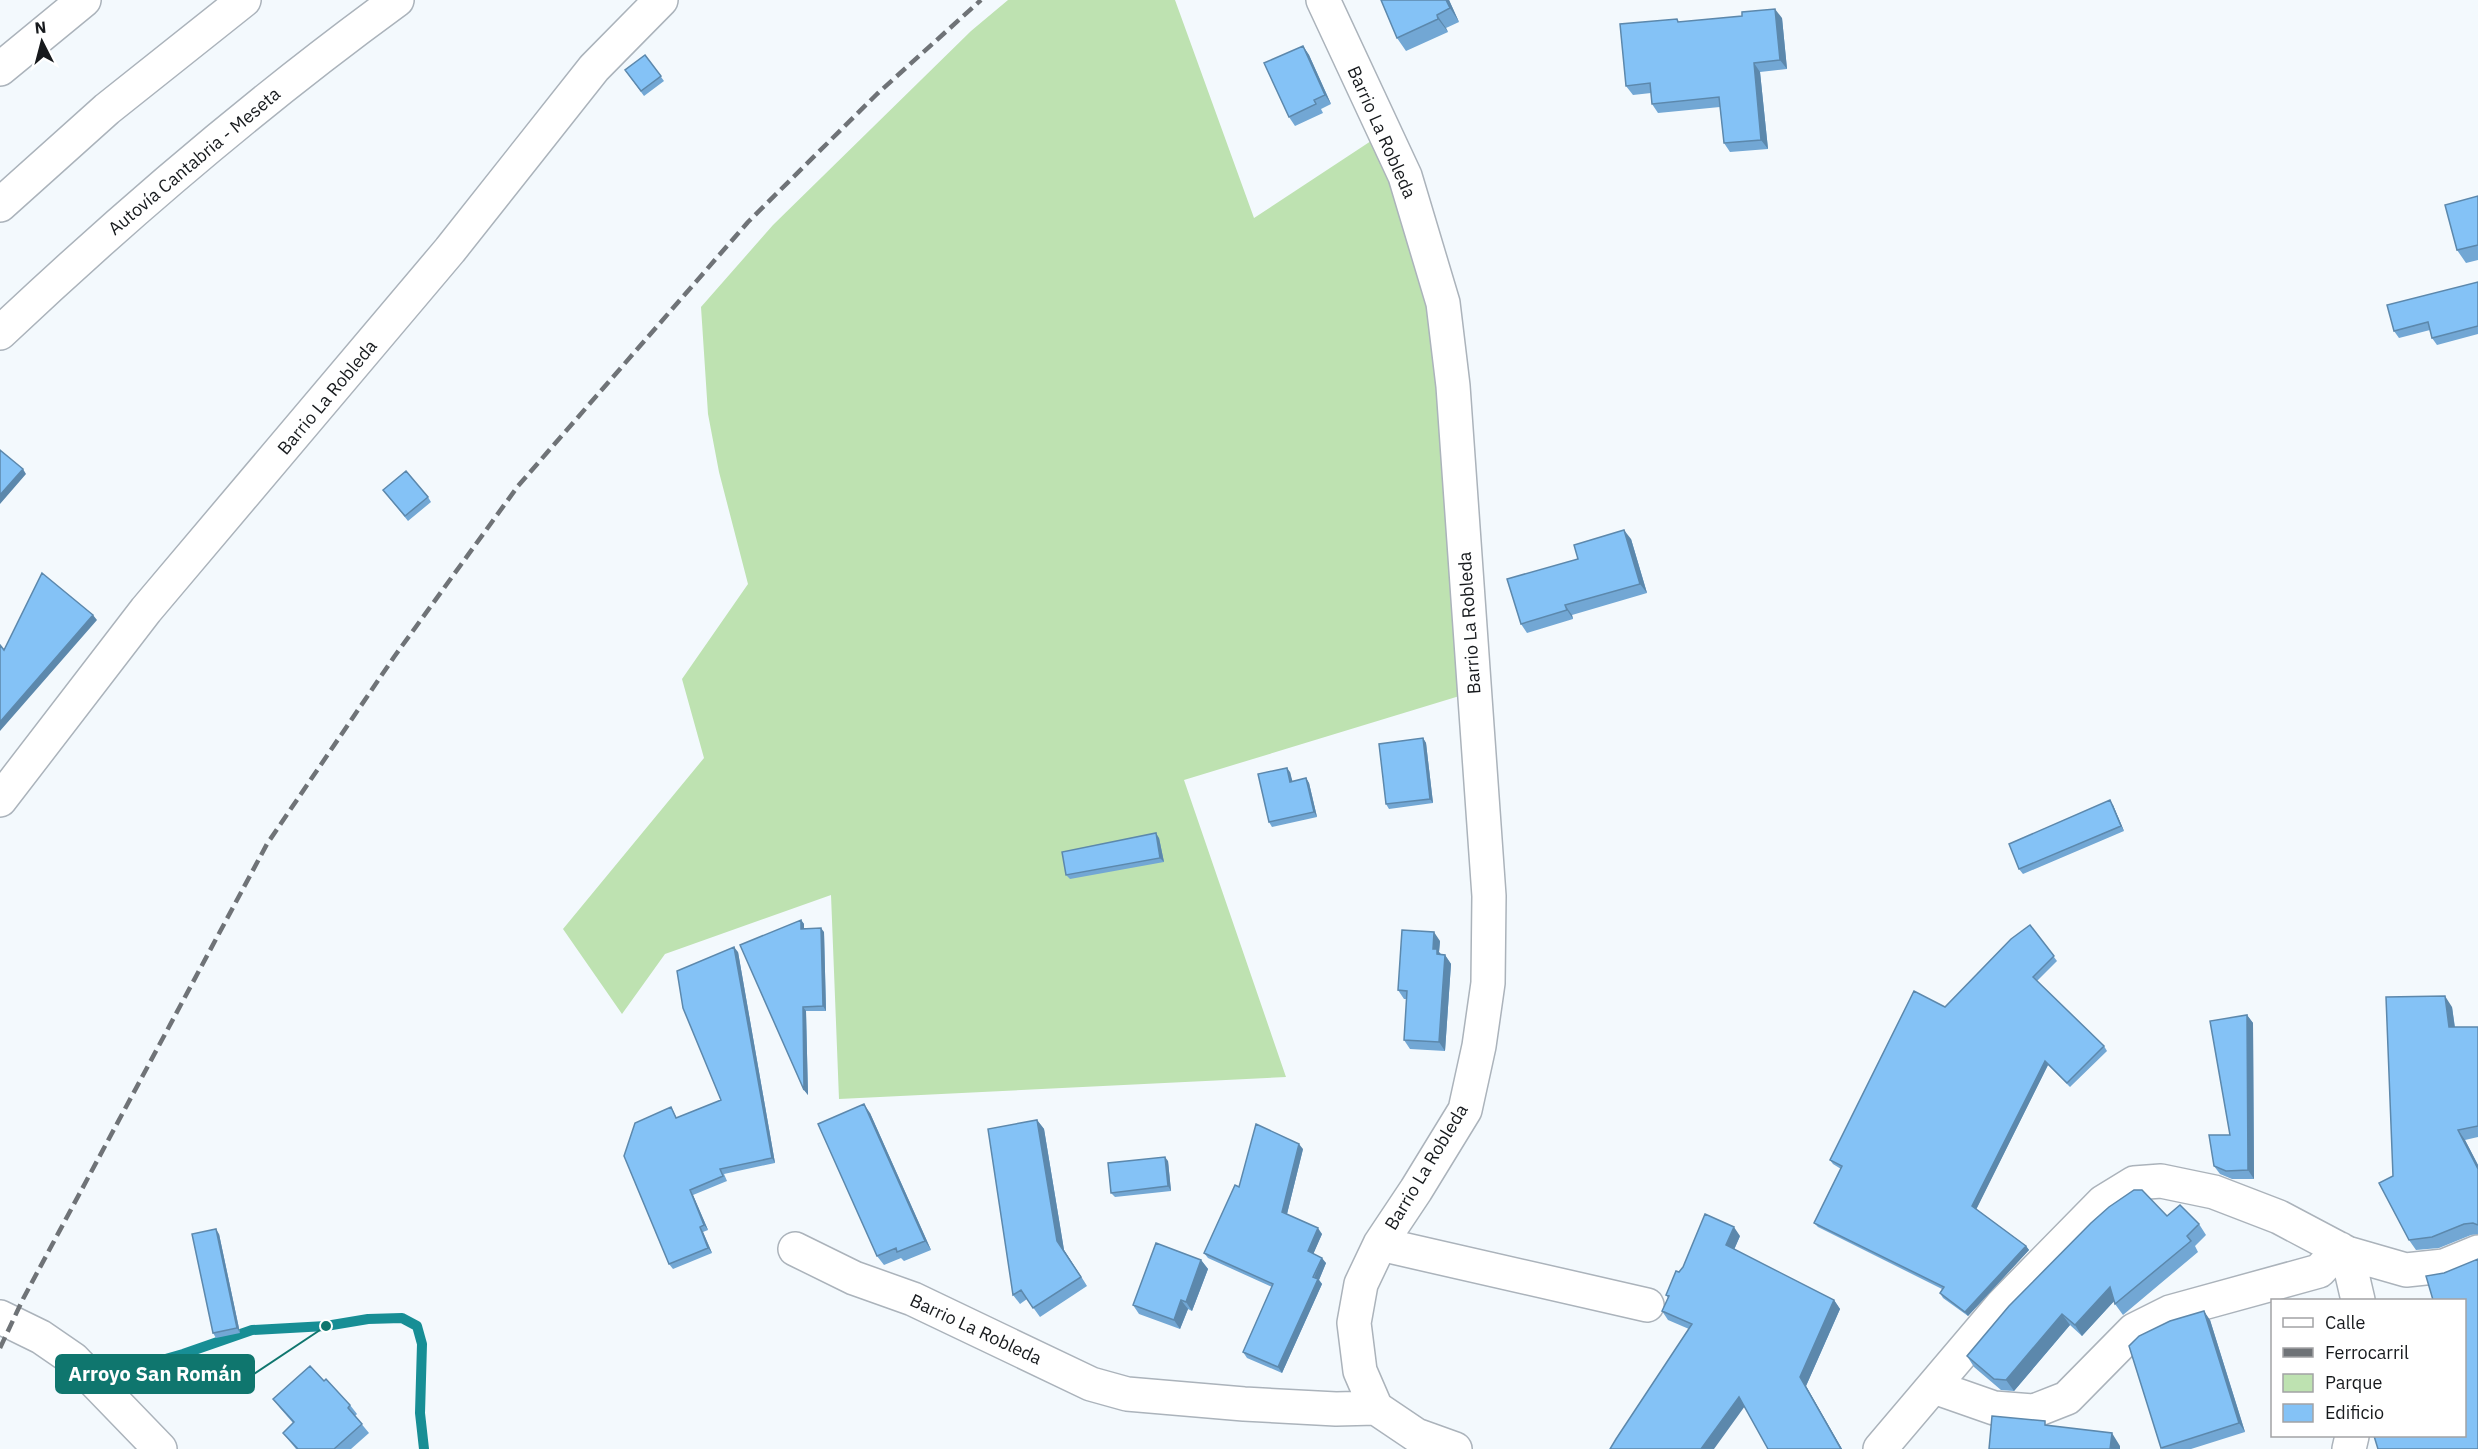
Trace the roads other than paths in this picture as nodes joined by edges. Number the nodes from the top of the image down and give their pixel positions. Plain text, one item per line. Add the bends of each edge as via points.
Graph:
1 (84, 0) edge
2 (244, 0) edge
3 (397, 0) edge
4 (661, 0) edge
5 (1323, 0) edge
6 (0, 69) edge
7 (0, 205) edge
8 (0, 333) edge
9 (0, 800) edge
10 (1380, 1244) junction
11 (795, 1249) dead end
12 (2343, 1251) junction
13 (2478, 1252) edge
14 (2358, 1299) edge
15 (1647, 1305) dead end
16 (0, 1317) edge
17 (1934, 1387) junction
18 (1376, 1408) junction
19 (156, 1447) edge
20 (1455, 1449) edge
21 (1880, 1449) edge

1 - 6 main road
2 - 7 main road via 107,109
3 - 8 main road, Autovía Cantabria - Meseta via 191,160
4 - 9 main road, Barrio La Robleda via 594,68 450,250 146,610
5 - 10 main road, Barrio La Robleda via 1405,176 1443,303 1453,386 1489,896 1488,983 1465,1110
10 - 15 main road, Barrio La Robleda
10 - 18 main road, Barrio La Robleda via 1361,1284 1354,1323 1360,1371
11 - 18 main road, Barrio La Robleda via 854,1278 913,1299 1091,1384 1126,1394 1244,1404
12 - 13 main road via 2406,1270 2444,1266
12 - 14 main road
12 - 17 main road via 2319,1271 2170,1312 2134,1330 2067,1398 2034,1411 1994,1408
12 - 17 main road via 2279,1217 2214,1192 2161,1181 2134,1183 2103,1202 2003,1304
16 - 19 main road via 41,1337 73,1359
17 - 21 main road
18 - 20 main road via 1416,1435

